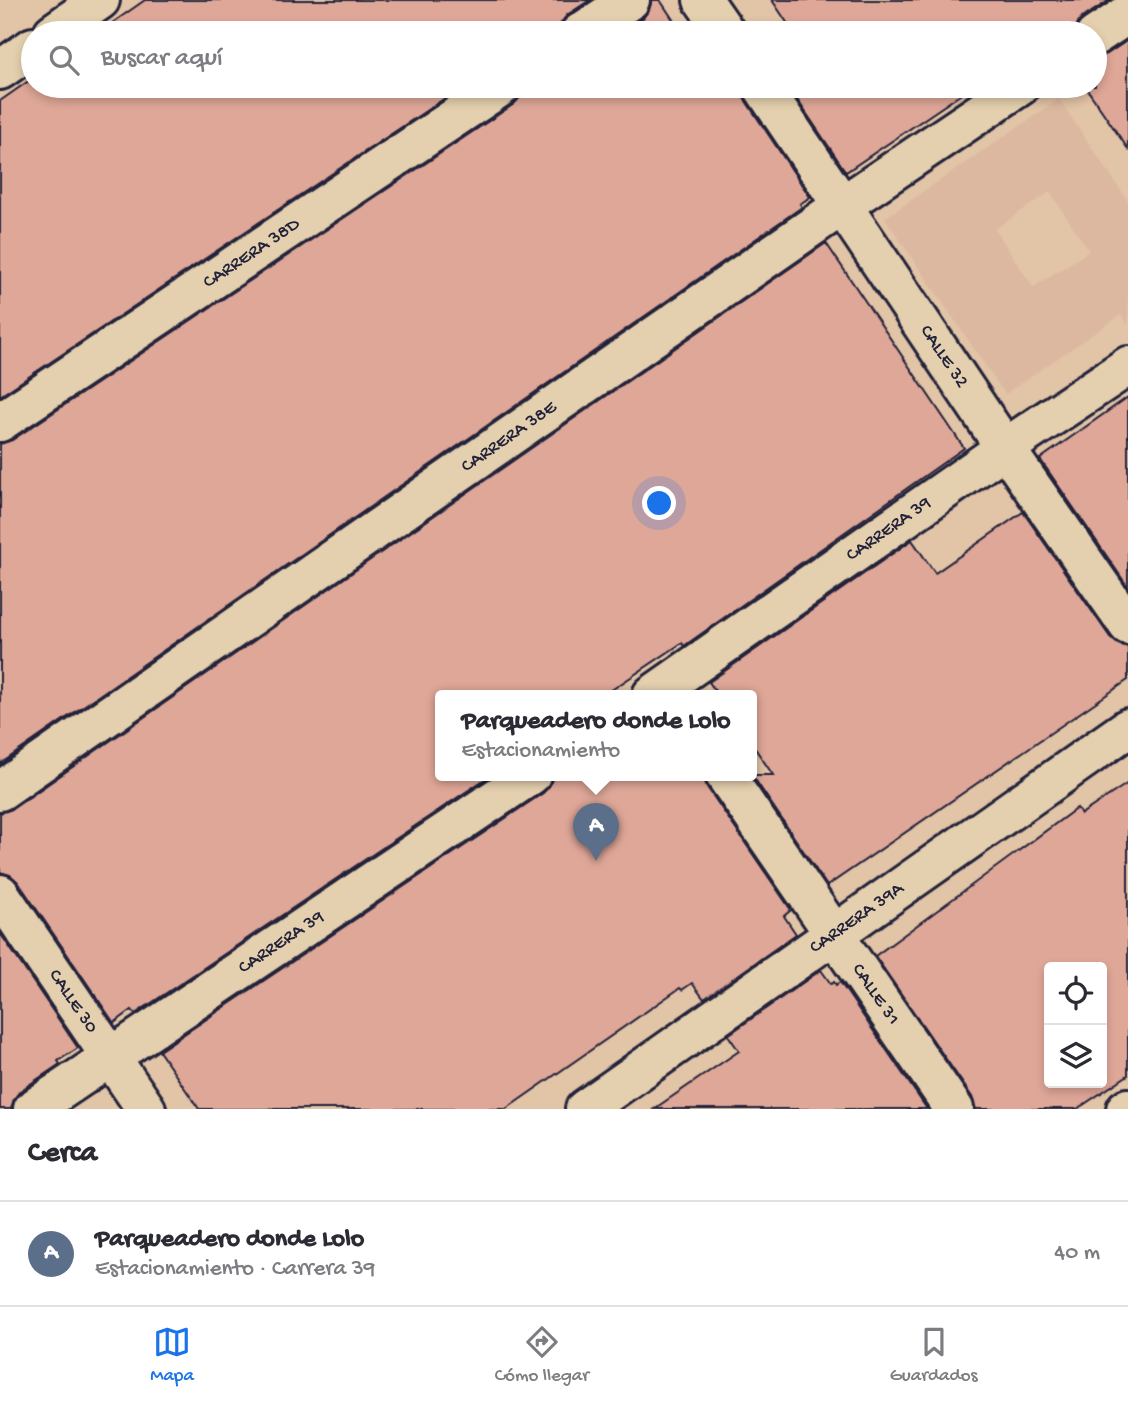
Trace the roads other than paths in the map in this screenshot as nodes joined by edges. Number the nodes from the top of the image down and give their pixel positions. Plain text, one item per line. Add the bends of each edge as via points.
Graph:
1 (100, 0) edge
2 (630, 0) edge
3 (703, 0) edge
4 (1128, 14) edge
5 (70, 21) edge
6 (598, 21) edge
7 (718, 21) edge
8 (1107, 28) edge
9 (21, 55) edge
10 (0, 70) edge
11 (484, 98) edge
12 (770, 98) edge
13 (1002, 98) edge
14 (843, 205) junction
15 (1128, 366) edge
16 (0, 422) edge
17 (1005, 448) junction
18 (1128, 625) edge
19 (666, 690) edge
20 (1128, 728) edge
21 (522, 781) edge
22 (729, 781) edge
23 (0, 791) edge
24 (0, 894) edge
25 (834, 934) junction
26 (110, 1056) junction
27 (33, 1109) edge
28 (146, 1109) edge
29 (585, 1109) edge
30 (954, 1109) edge

1 - 5 street
2 - 6 street
3 - 7 street
4 - 8 street
9 - 10 street
11 - 16 street, CARRERA 38D
12 - 14 street, CALLE 32
13 - 14 street, CARRERA 38E
14 - 17 street, CALLE 32
14 - 23 street, CARRERA 38E
15 - 17 street, CARRERA 39
17 - 18 street, CALLE 32
17 - 19 street, CARRERA 39
20 - 25 street, CARRERA 39A
21 - 26 street, CARRERA 39
22 - 25 street, CALLE 31
24 - 26 street, CALLE 30
25 - 29 street, CARRERA 39A
25 - 30 street, CALLE 31
26 - 27 street, CARRERA 39
26 - 28 street, CALLE 30

